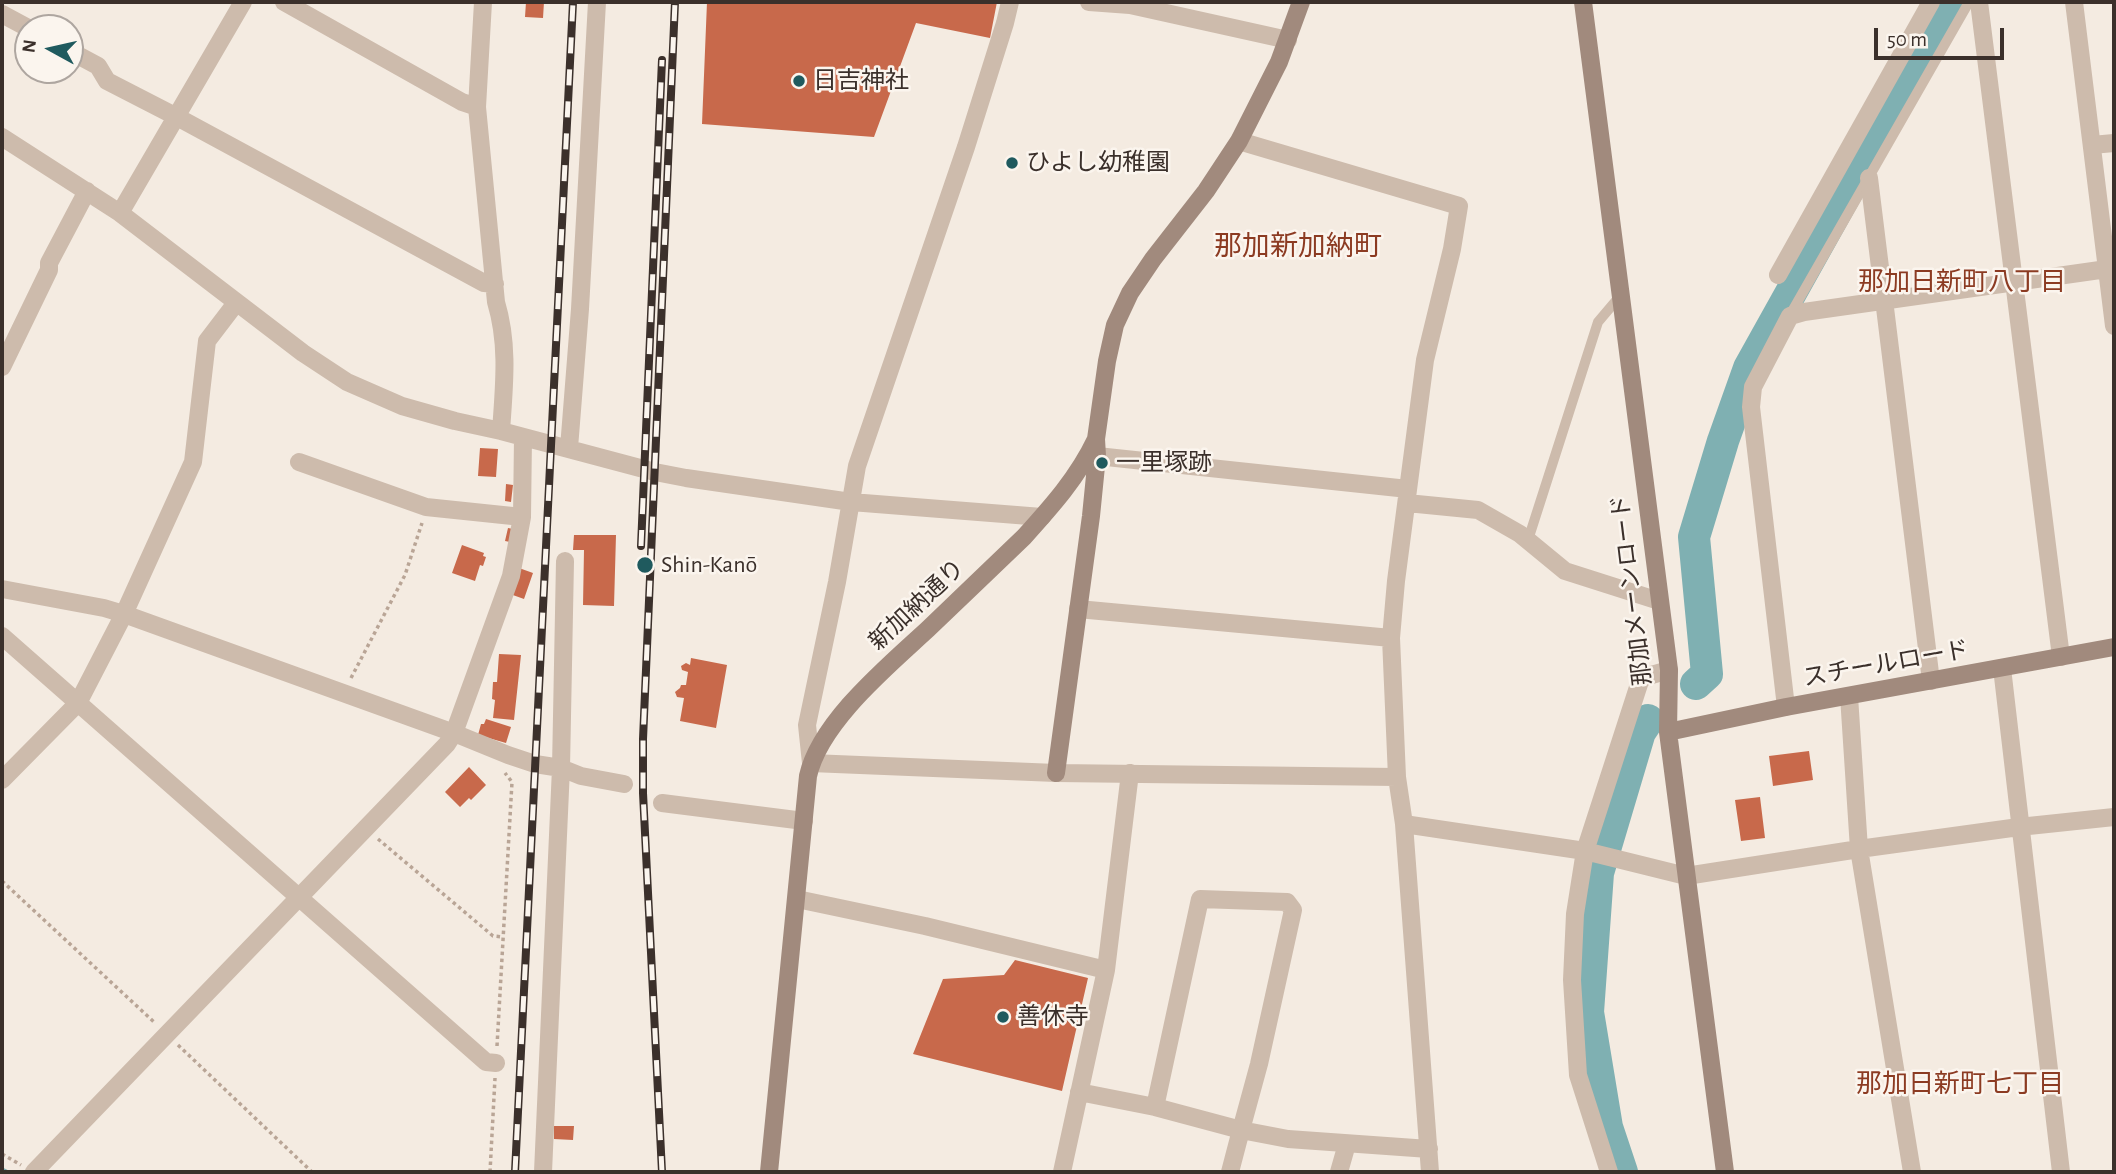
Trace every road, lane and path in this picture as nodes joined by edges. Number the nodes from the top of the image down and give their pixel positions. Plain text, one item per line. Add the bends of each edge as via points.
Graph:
1 (243, 2) edge
2 (284, 2) edge
3 (483, 2) edge
4 (597, 2) edge
5 (1010, 2) edge
6 (1089, 2) edge
7 (1301, 2) edge
8 (1583, 2) edge
9 (1931, 2) edge
10 (1969, 2) edge
11 (1979, 2) edge
12 (2074, 2) edge
13 (1288, 40) junction
14 (84, 58) edge
15 (477, 107) junction
16 (177, 117) junction
17 (2, 137) edge
18 (1239, 141) junction
19 (2114, 143) edge
20 (2092, 145) junction
21 (1869, 178) junction
22 (87, 191) junction
23 (120, 213) junction
24 (2107, 269) junction
25 (1778, 275) dead end
26 (2014, 282) junction
27 (495, 284) junction
28 (1620, 296) junction
29 (1884, 301) junction
30 (236, 303) junction
31 (1790, 316) junction
32 (2114, 326) edge
33 (2, 367) edge
34 (501, 431) junction
35 (523, 437) junction
36 (1097, 447) junction
37 (569, 449) junction
38 (299, 462) dead end
39 (1407, 496) junction
40 (851, 502) junction
41 (426, 508) junction
42 (522, 517) junction
43 (1042, 517) junction
44 (1528, 540) junction
45 (565, 561) dead end
46 (2, 589) edge
47 (1659, 600) junction
48 (1078, 609) junction
49 (124, 614) junction
50 (2, 636) edge
51 (1391, 638) junction
52 (2114, 647) edge
53 (2061, 657) junction
54 (2002, 668) junction
55 (1669, 670) junction
56 (1931, 681) junction
57 (345, 694) junction
58 (1849, 696) junction
59 (78, 703) junction
60 (1786, 707) junction
61 (1668, 732) junction
62 (454, 733) junction
63 (811, 763) junction
64 (494, 768) dead end
65 (561, 768) junction
66 (1056, 773) junction
67 (1130, 773) junction
68 (1398, 776) junction
69 (2, 780) edge
70 (624, 784) dead end
71 (662, 803) dead end
72 (2114, 817) edge
73 (804, 821) junction
74 (1404, 824) junction
75 (2019, 827) junction
76 (365, 829) junction
77 (1859, 849) junction
78 (1592, 853) junction
79 (1686, 876) junction
80 (2, 881) edge
81 (300, 898) junction
82 (797, 899) junction
83 (503, 937) junction
84 (1106, 970) junction
85 (167, 1035) junction
86 (496, 1063) junction
87 (1079, 1092) junction
88 (1155, 1107) junction
89 (1241, 1130) junction
90 (1347, 1144) junction
91 (1429, 1149) junction
92 (2, 1154) edge
93 (28, 1169) edge
94 (312, 1172) edge
95 (489, 1172) edge
96 (543, 1172) edge
97 (769, 1172) edge
98 (1062, 1172) edge
99 (1230, 1172) edge
100 (1339, 1172) edge
101 (1430, 1172) edge
102 (1609, 1172) edge
103 (1725, 1172) edge
104 (1912, 1172) edge
105 (2061, 1172) edge

1 - 16 street
2 - 15 street
3 - 15 street
4 - 37 street
5 - 40 street via 857,466
6 - 13 street via 1130,5
7 - 13 street
8 - 28 street, 那加メーンロード
9 - 25 street
10 - 21 lane
11 - 26 street
12 - 20 street
13 - 18 street
14 - 16 street via 98,66 107,81
15 - 27 street
16 - 23 street
16 - 27 street via 484,283
17 - 22 street
18 - 36 street via 1130,293 1115,325
18 - 39 street via 1460,206 1425,360
19 - 20 street
20 - 24 street
21 - 29 street
21 - 31 lane
22 - 23 street
22 - 33 street
23 - 30 street
24 - 26 street
24 - 32 street
26 - 29 street
26 - 53 street
27 - 34 street via 505,361
28 - 44 lane via 1598,322
28 - 47 street, 那加メーンロード
29 - 31 street
29 - 56 street
30 - 34 street via 347,382 402,406
30 - 49 street via 207,341 193,462
31 - 60 street via 1753,387 1751,407
34 - 35 street
35 - 37 street
35 - 42 street
36 - 39 street
36 - 43 street, 新加納通り
36 - 48 street
37 - 40 street via 676,476
38 - 41 street
39 - 44 street via 1478,510
39 - 51 street
40 - 43 street
40 - 63 street via 807,725
41 - 42 street
41 - 57 path via 405,575
42 - 62 street via 510,576
43 - 63 street, 新加納通り via 871,682 831,729
44 - 47 street via 1565,571
45 - 65 street
46 - 49 street
47 - 55 street, 那加メーンロード
48 - 51 street
48 - 66 street
49 - 57 street
49 - 59 street
50 - 59 street
51 - 68 street
52 - 53 street, スチールロード
53 - 54 street, スチールロード
54 - 56 street, スチールロード
54 - 75 street
55 - 61 street, 那加メーンロード
55 - 78 street via 1641,678
56 - 58 street, スチールロード
57 - 62 street
58 - 60 street, スチールロード
58 - 77 street
59 - 69 street
59 - 81 street
60 - 61 street, スチールロード
61 - 79 street, 那加メーンロード
62 - 65 street via 535,764
62 - 76 street
63 - 66 street
63 - 73 street, 新加納通り
64 - 83 path via 512,782
65 - 70 street
65 - 96 street
66 - 67 street
67 - 68 street
67 - 84 street
68 - 74 street
71 - 73 street
72 - 75 street
73 - 82 street, 新加納通り
74 - 78 street
74 - 91 street
75 - 77 street
75 - 105 street
76 - 81 street
76 - 83 path via 494,936
77 - 79 street
77 - 104 street
78 - 79 street
78 - 102 street via 1575,914 1572,980 1578,1075
79 - 103 street, 那加メーンロード
80 - 85 path
81 - 85 street
81 - 86 street via 486,1062
82 - 84 street
82 - 97 street
83 - 86 path
84 - 87 street
85 - 93 street
85 - 94 path
86 - 95 path
87 - 88 street
87 - 98 street
88 - 89 street
88 - 89 street via 1200,899 1287,902 1293,910
89 - 90 street
89 - 99 street
90 - 91 street
90 - 100 street
91 - 101 street
92 - 93 path

